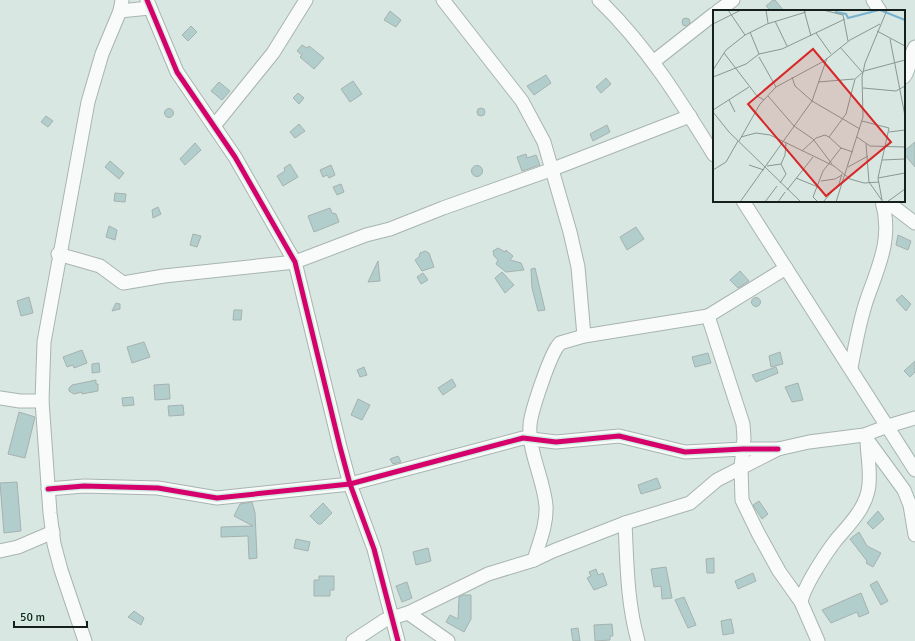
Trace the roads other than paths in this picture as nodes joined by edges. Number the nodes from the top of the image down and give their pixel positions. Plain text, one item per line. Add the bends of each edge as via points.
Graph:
1 (306, 0) edge
2 (443, 0) edge
3 (599, 0) edge
4 (733, 0) edge
5 (873, 0) edge
6 (148, 4) edge
7 (121, 6) edge
8 (719, 10) edge
9 (879, 10) edge
10 (713, 15) edge
11 (911, 55) edge
12 (653, 62) junction
13 (905, 75) edge
14 (690, 116) junction
15 (214, 126) junction
16 (713, 152) edge
17 (553, 169) junction
18 (744, 202) edge
19 (882, 202) edge
20 (887, 202) edge
21 (915, 223) edge
22 (58, 254) junction
23 (295, 262) junction
24 (786, 268) junction
25 (708, 316) junction
26 (584, 336) junction
27 (851, 368) junction
28 (0, 398) edge
29 (42, 401) junction
30 (915, 418) edge
31 (888, 426) junction
32 (865, 437) junction
33 (532, 438) junction
34 (743, 449) junction
35 (778, 449) junction
36 (741, 467) junction
37 (915, 470) edge
38 (350, 484) junction
39 (48, 489) junction
40 (625, 523) junction
41 (53, 532) junction
42 (915, 535) edge
43 (0, 551) edge
44 (534, 560) junction
45 (801, 602) junction
46 (408, 613) junction
47 (391, 619) junction
48 (85, 641) edge
49 (353, 641) edge
50 (398, 641) edge
51 (448, 641) edge
52 (638, 641) edge
53 (818, 641) edge

1 - 15 street via 273,53
2 - 17 street via 522,101 544,142
3 - 12 street via 627,29
4 - 8 street
5 - 9 street
6 - 7 street
6 - 15 street via 177,72
7 - 22 street via 93,79
10 - 12 street
11 - 13 street
12 - 14 street
14 - 16 street
14 - 17 street
15 - 23 street via 235,157
17 - 23 street
17 - 26 street via 578,268
18 - 24 street
19 - 27 street via 886,215 886,238 857,336
20 - 21 street
22 - 23 street via 100,266 122,283
22 - 29 street via 44,342
23 - 38 street
24 - 25 street
24 - 27 street
25 - 26 street
25 - 34 street via 743,424
26 - 33 street via 560,343 554,351 533,412 530,426
27 - 31 street
28 - 29 street
29 - 39 street
30 - 31 street
31 - 32 street
31 - 37 street
32 - 35 street via 809,442
32 - 42 street via 904,490 910,505
32 - 45 street via 869,482 864,503 834,542 807,586
33 - 34 street via 543,442 556,442 619,436 685,452
33 - 38 street
33 - 44 street via 546,508 545,522
34 - 35 street
34 - 36 street
35 - 36 street
36 - 40 street via 709,485 690,503
36 - 45 street via 742,500 779,571
38 - 39 street via 217,498 151,487 84,486
38 - 47 street via 374,549
39 - 41 street
40 - 44 street
40 - 52 street via 630,596
41 - 43 street via 18,547
41 - 48 street via 60,570
44 - 46 street via 488,574
45 - 53 street
46 - 47 street
46 - 51 street
47 - 49 street via 385,620
47 - 50 street

